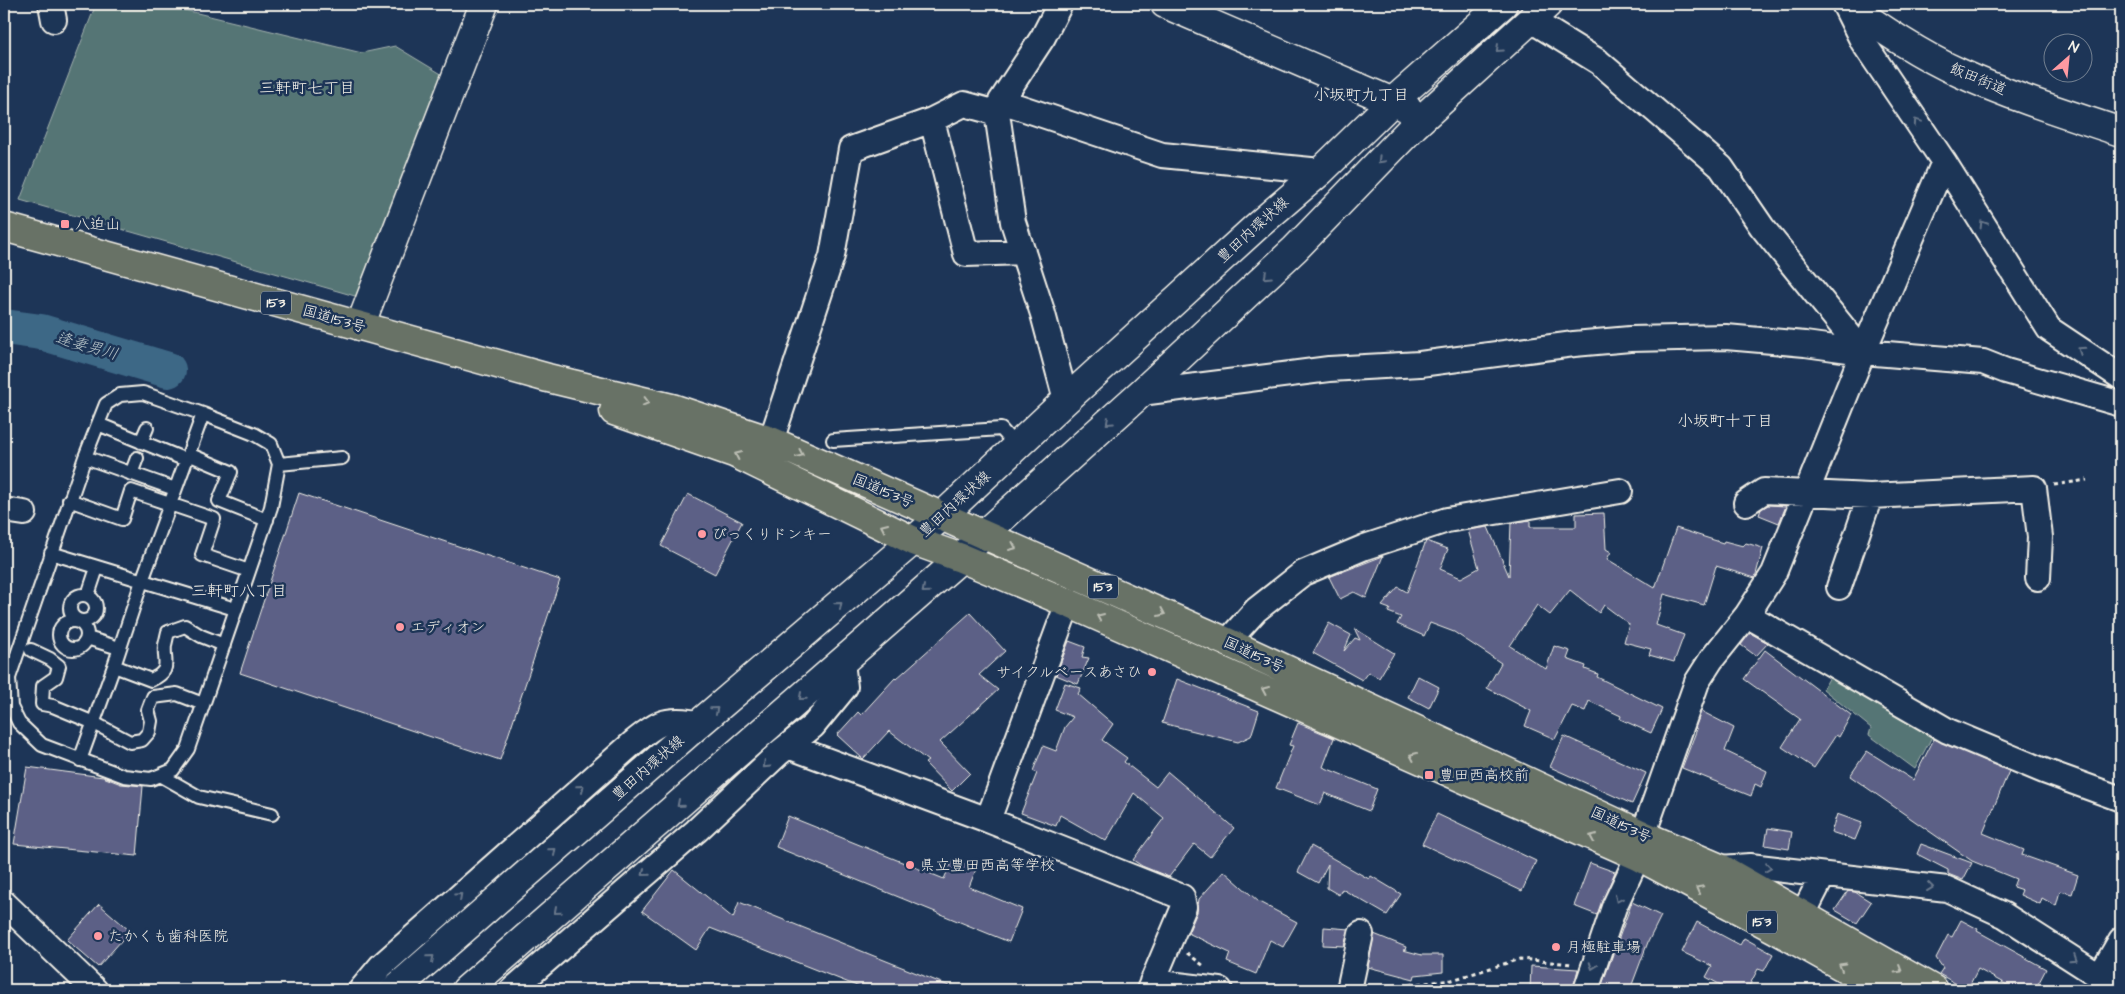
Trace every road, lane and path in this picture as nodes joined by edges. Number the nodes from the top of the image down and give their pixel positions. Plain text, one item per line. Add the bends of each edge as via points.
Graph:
1 (484, 4) edge
2 (1060, 4) edge
3 (1165, 4) edge
4 (1503, 4) edge
5 (1845, 4) edge
6 (1539, 12) edge
7 (1392, 102) junction
8 (999, 107) junction
9 (1425, 116) junction
10 (932, 120) junction
11 (2121, 132) edge
12 (1944, 162) junction
13 (1321, 171) junction
14 (4, 227) edge
15 (1023, 252) junction
16 (360, 326) junction
17 (1863, 352) junction
18 (2121, 377) edge
19 (548, 378) junction
20 (1141, 393) junction
21 (1066, 400) junction
22 (2121, 404) edge
23 (203, 414) junction
24 (98, 424) junction
25 (147, 428) dead end
26 (833, 440) dead end
27 (771, 441) junction
28 (141, 442) junction
29 (1017, 447) junction
30 (85, 457) junction
31 (187, 457) junction
32 (137, 458) dead end
33 (342, 458) dead end
34 (279, 464) junction
35 (131, 474) junction
36 (2087, 480) dead end
37 (2034, 488) junction
38 (175, 489) junction
39 (1620, 491) dead end
40 (1806, 493) junction
41 (1870, 496) junction
42 (69, 500) junction
43 (1746, 503) dead end
44 (170, 504) junction
45 (942, 516) junction
46 (267, 520) junction
47 (984, 534) junction
48 (914, 541) junction
49 (50, 553) junction
50 (961, 558) junction
51 (97, 568) junction
52 (249, 571) junction
53 (2038, 578) dead end
54 (142, 581) junction
55 (1839, 588) dead end
56 (88, 595) junction
57 (1068, 603) junction
58 (235, 609) junction
59 (1747, 615) junction
60 (77, 620) junction
61 (86, 638) junction
62 (1227, 642) junction
63 (224, 645) junction
64 (119, 648) junction
65 (31, 650) dead end
66 (842, 662) junction
67 (114, 666) junction
68 (203, 704) junction
69 (94, 723) junction
70 (694, 728) junction
71 (788, 746) junction
72 (80, 760) junction
73 (162, 776) junction
74 (2121, 799) edge
75 (272, 814) dead end
76 (988, 820) junction
77 (1641, 846) junction
78 (1720, 868) junction
79 (1823, 875) junction
80 (4, 903) edge
81 (1802, 916) junction
82 (1361, 934) dead end
83 (2121, 940) edge
84 (1593, 966) junction
85 (2100, 976) junction
86 (1151, 986) edge
87 (95, 990) edge
88 (361, 990) edge
89 (394, 990) edge
90 (466, 990) edge
91 (512, 990) edge
92 (1212, 990) edge
93 (1359, 990) edge
94 (1586, 990) edge
95 (1884, 990) edge
96 (1934, 990) edge
97 (2121, 990) edge

1 - 16 street
2 - 8 street
3 - 7 street
4 - 7 street, 豊田内環状線
5 - 11 street, 飯田街道 via 1918,51 1960,73
12 -> 5 street via 1863,42
6 -> 9 street
6 - 17 street via 1721,167 1762,227
7 - 9 street
7 - 13 street, 豊田内環状線
8 - 10 street via 964,104
8 - 13 street via 1162,155
8 - 15 street via 1013,222
9 -> 20 street via 1295,249
10 - 15 street via 966,254
10 - 27 street via 851,149 832,256
12 - 17 street
18 -> 12 street via 2049,329
13 - 21 street, 豊田内環状線
14 - 16 highway, 国道153号 / 153
15 - 21 street
16 - 19 highway, 国道153号 / 153
17 - 20 street via 1726,337 1630,339 1420,364 1329,369
17 - 22 street via 1983,362
17 - 40 street
19 -> 27 highway, 国道153号 / 153 via 672,408
48 -> 19 highway, 国道153号 / 153 via 734,453 582,401
20 -> 47 street
21 - 29 street, 豊田内環状線
23 - 24 lane via 143,393 120,395 106,404
23 - 31 lane
23 - 34 lane via 271,444
24 - 28 lane
24 - 30 lane
25 - 28 lane
26 - 29 lane via 1001,429
27 -> 45 highway, 国道153号 / 153
28 - 31 lane
29 - 45 street, 豊田内環状線
30 - 35 lane
30 - 42 lane
31 - 38 lane
31 - 46 lane via 231,472 219,500
32 - 35 lane
33 - 34 lane
34 - 46 lane
35 - 38 lane
36 - 37 path
37 - 41 street
37 - 53 street via 2040,537
38 - 44 lane
39 - 62 street via 1447,520 1365,546 1303,573 1256,610
40 - 41 street
40 - 43 street via 1764,491
40 - 59 street via 1774,573
41 - 55 street
42 - 44 lane via 122,519 131,491
42 - 49 lane
44 - 52 lane via 214,519 202,555
44 - 54 lane
45 - 47 highway, 国道153号 / 153
45 - 48 street, 豊田内環状線
46 - 52 lane
47 - 50 street
47 -> 62 highway, 国道153号 / 153
48 - 50 highway, 国道153号 / 153
70 -> 48 street, 豊田内環状線
49 - 51 lane
49 - 72 lane via 8,678 11,707 19,723 42,744
50 - 57 highway, 国道153号 / 153
50 -> 66 street
51 - 54 lane
51 - 56 lane
52 - 58 lane
54 - 58 lane
54 - 64 lane
56 - 60 lane via 79,595 72,600 71,613
56 - 60 lane via 95,600 96,613 90,619
57 - 76 street
77 -> 57 highway, 国道153号 / 153
58 - 63 lane
59 - 74 street via 1948,731
59 - 77 street via 1697,682
60 - 61 lane via 84,626
60 - 61 lane via 68,621 60,628 60,642 68,648 77,648
61 - 64 lane
62 - 77 highway, 国道153号 / 153
63 - 67 lane via 185,626 168,632 165,646 167,663 161,676 151,680
63 - 68 lane
64 - 67 lane
65 - 69 lane via 59,666 56,676 43,686 42,704
66 - 71 street via 845,687 814,726
66 -> 90 street
67 - 69 lane
68 - 69 lane via 177,694 153,697 148,710 151,720 149,732 142,740 130,742
68 - 73 lane via 188,749 173,770
69 - 72 lane
88 -> 70 street via 381,966 657,723 679,720 690,722
89 -> 70 street, 豊田内環状線
71 - 76 street
71 -> 91 street via 696,831
72 - 73 lane via 124,776 151,780
73 - 75 lane via 199,797
76 - 86 street via 1182,897 1184,907
77 - 78 highway, 国道153号 / 153
77 -> 84 street
95 -> 77 highway, 国道153号 / 153 via 1775,929
78 -> 79 street via 1750,866
78 - 81 highway, 国道153号 / 153
79 - 81 street
79 -> 85 street via 1947,889 2004,915
80 - 87 street
81 -> 96 highway, 国道153号 / 153
82 - 93 street
83 - 85 street
84 - 93 path via 1520,959 1452,980
84 - 94 street
85 - 97 street
86 - 92 street

